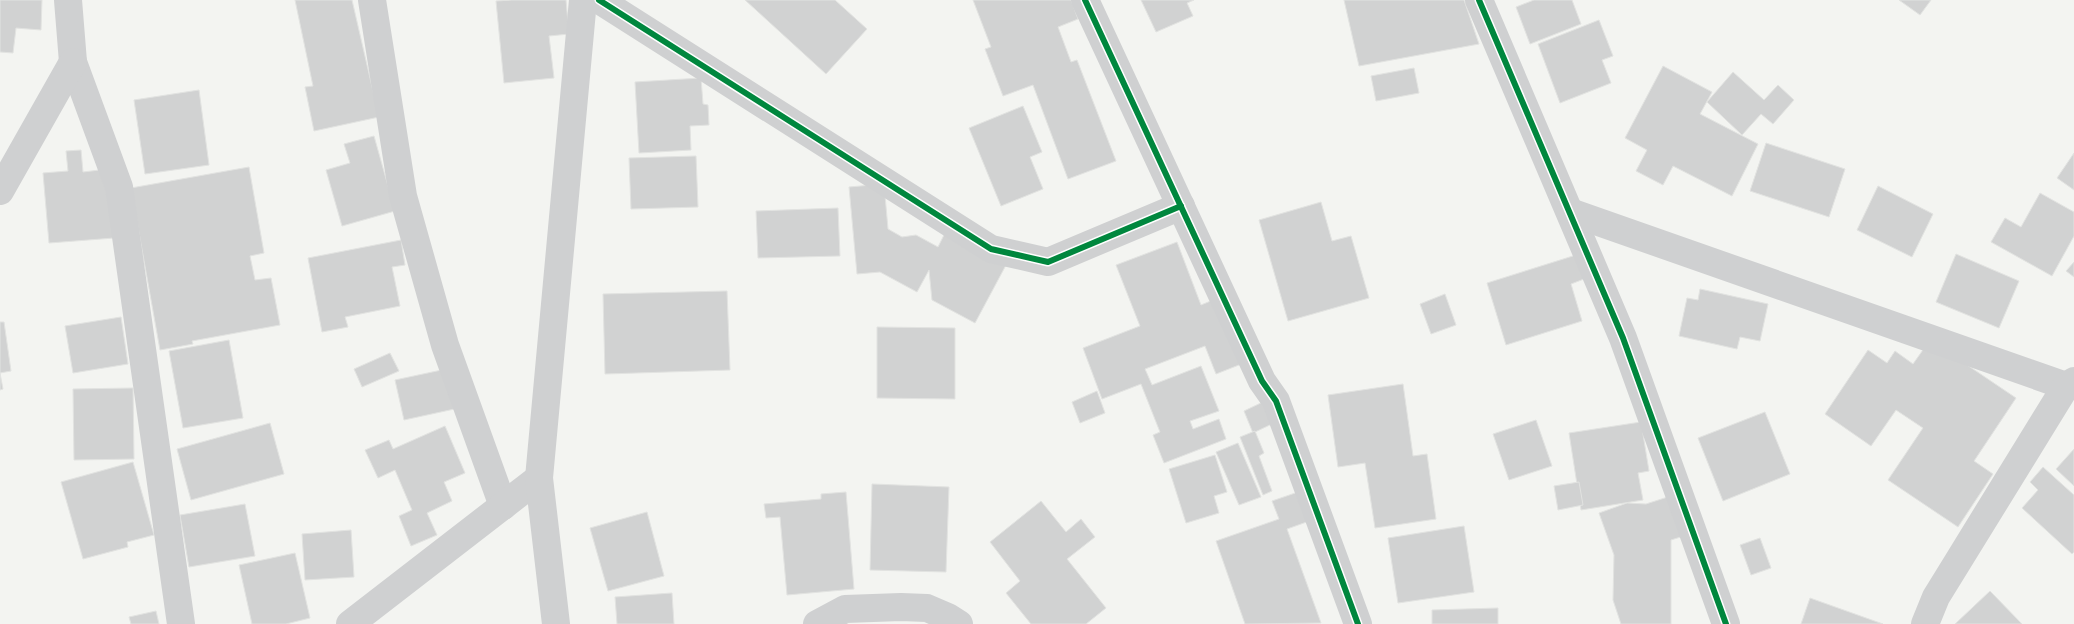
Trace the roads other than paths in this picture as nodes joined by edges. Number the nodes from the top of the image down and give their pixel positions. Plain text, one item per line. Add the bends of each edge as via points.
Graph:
1 (68, 0) edge
2 (372, 0) edge
3 (583, 0) edge
4 (599, 0) edge
5 (1085, 0) edge
6 (1480, 0) edge
7 (73, 62) junction
8 (0, 191) edge
9 (1181, 206) junction
10 (1570, 212) junction
11 (2070, 384) edge
12 (539, 478) junction
13 (503, 506) junction
14 (181, 624) edge
15 (350, 624) edge
16 (556, 624) edge
17 (817, 624) edge
18 (959, 624) edge
19 (1358, 624) edge
20 (1726, 624) edge
21 (1925, 624) edge

1 - 7 street
2 - 13 street via 403,196 445,345
3 - 12 street
4 - 9 street via 991,249 1048,262
5 - 9 street
6 - 10 street
7 - 8 street
7 - 14 street via 119,187
9 - 19 street via 1262,381 1276,401
10 - 11 street
10 - 20 street via 1623,338
11 - 21 street via 1956,563
12 - 13 street
12 - 16 street
13 - 15 street
17 - 18 street via 845,608 901,607 926,608

